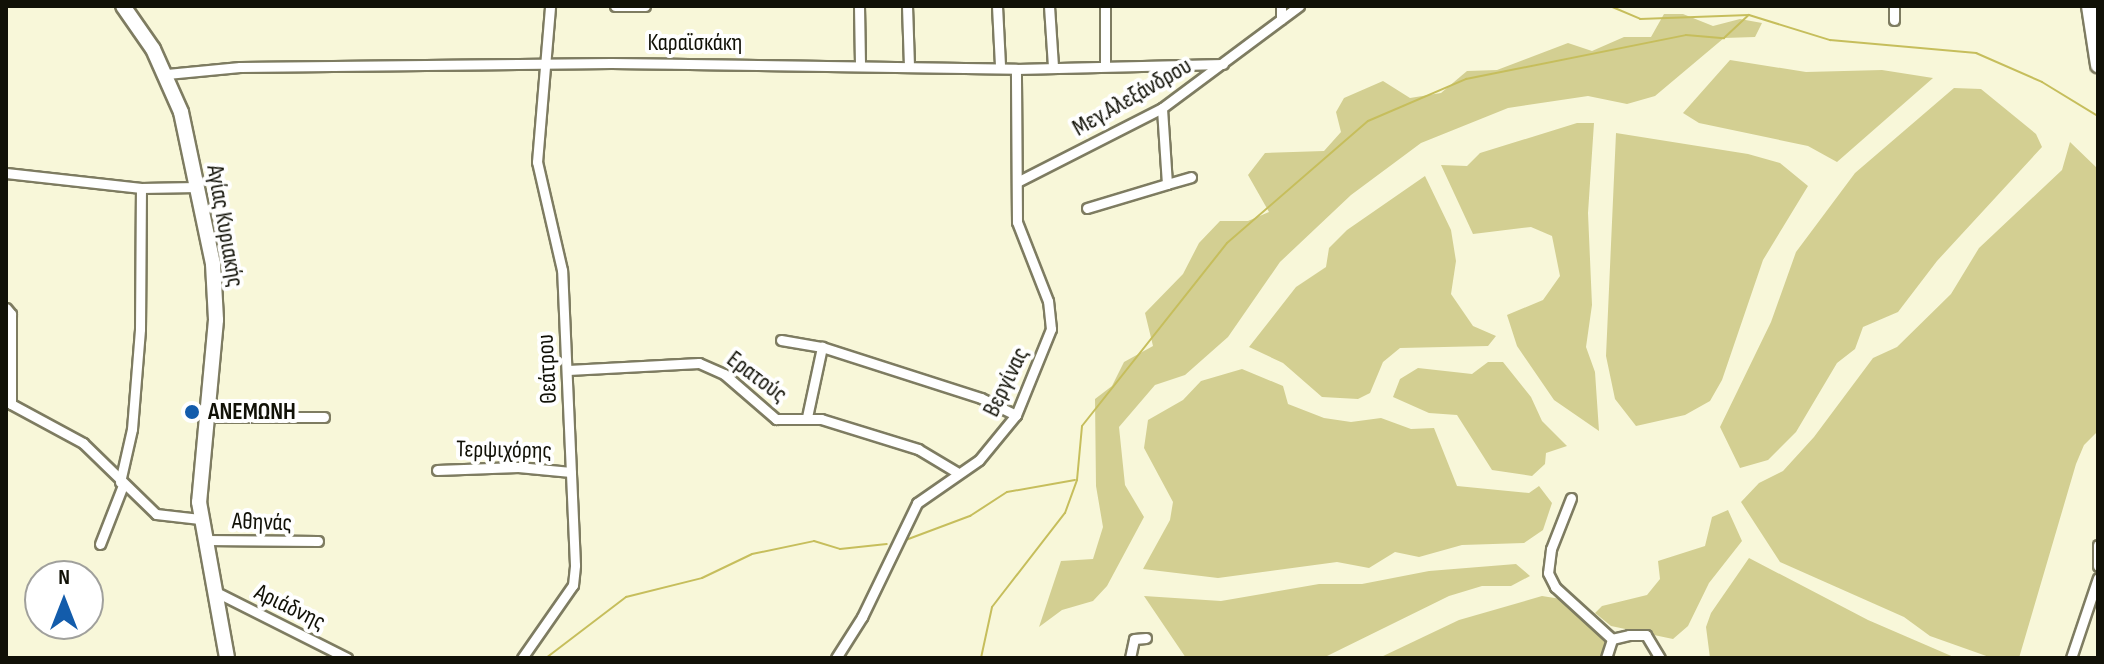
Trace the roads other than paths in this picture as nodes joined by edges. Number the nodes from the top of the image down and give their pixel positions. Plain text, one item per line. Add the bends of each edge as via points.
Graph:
1 (123, 6) edge
2 (550, 6) edge
3 (615, 6) edge
4 (645, 6) edge
5 (859, 6) edge
6 (907, 6) edge
7 (997, 6) edge
8 (1049, 6) edge
9 (1105, 6) edge
10 (1281, 6) edge
11 (1299, 6) edge
12 (1894, 6) edge
13 (2089, 11) edge
14 (1281, 19) junction
15 (1894, 20) dead end
16 (860, 64) junction
17 (1223, 64) junction
18 (909, 65) junction
19 (1000, 65) junction
20 (1105, 65) junction
21 (2098, 65) edge
22 (545, 66) junction
23 (1053, 66) junction
24 (1016, 69) junction
25 (167, 74) junction
26 (1162, 108) junction
27 (6, 173) edge
28 (1191, 177) dead end
29 (1017, 182) junction
30 (1167, 184) junction
31 (197, 187) junction
32 (141, 188) junction
33 (1087, 208) dead end
34 (6, 308) edge
35 (781, 340) dead end
36 (822, 347) junction
37 (568, 370) junction
38 (1016, 415) junction
39 (209, 417) junction
40 (324, 417) dead end
41 (807, 417) junction
42 (437, 470) dead end
43 (571, 472) junction
44 (958, 473) junction
45 (122, 483) junction
46 (1571, 498) dead end
47 (200, 519) junction
48 (205, 540) junction
49 (318, 541) dead end
50 (100, 544) dead end
51 (2098, 545) edge
52 (2098, 566) edge
53 (2098, 578) edge
54 (214, 591) junction
55 (1146, 638) dead end
56 (1612, 639) junction
57 (227, 658) edge
58 (347, 658) edge
59 (522, 658) edge
60 (836, 658) edge
61 (1130, 658) edge
62 (1606, 658) edge
63 (1660, 658) edge
64 (2071, 658) edge

1 - 25 street, Αγίας Κυριακής
2 - 22 street, Θεάτρου
3 - 4 street
5 - 16 street
6 - 18 street
7 - 19 street
8 - 23 street
9 - 20 street
10 - 14 street
11 - 14 street, Μεγ.Αλεξάνδρου
12 - 15 street
13 - 21 street
14 - 17 street, Μεγ.Αλεξάνδρου
16 - 18 street, Καραϊσκάκη
16 - 22 street, Καραϊσκάκη
17 - 20 street, Καραϊσκάκη
17 - 26 street, Μεγ.Αλεξάνδρου
18 - 19 street, Καραϊσκάκη
19 - 24 street, Καραϊσκάκη
20 - 23 street, Καραϊσκάκη
22 - 25 street, Καραϊσκάκη via 240,67
22 - 37 street, Θεάτρου via 537,162 562,270
23 - 24 street, Καραϊσκάκη
24 - 29 street, Βεργίνας
25 - 31 street, Αγίας Κυριακής via 185,126
26 - 29 street, Μεγ.Αλεξάνδρου
26 - 30 street
27 - 32 street
28 - 30 street
29 - 38 street, Βεργίνας via 1018,229 1051,320
30 - 33 street
31 - 32 street
31 - 39 street, Αγίας Κυριακής via 216,286
32 - 45 street via 140,329
34 - 45 street via 11,314 9,401 70,433
35 - 36 street
36 - 38 street via 989,401
36 - 41 street
37 - 41 street, Ερατούς via 699,363 724,374 776,419
37 - 43 street, Θεάτρου
38 - 44 street, Βεργίνας via 1000,438
39 - 40 street
39 - 47 street, Αγίας Κυριακής via 199,481
41 - 44 street, Ερατούς via 918,449
42 - 43 street, Τερψιχόρης via 518,467
43 - 59 street, Θεάτρου via 573,585
44 - 60 street, Βεργίνας via 917,503 862,617
45 - 47 street via 156,514
45 - 50 street
46 - 56 street via 1551,549 1548,573 1555,587
47 - 48 street, Αγίας Κυριακής
48 - 49 street, Αθηνάς
48 - 54 street, Αγίας Κυριακής
51 - 52 street
53 - 64 street
54 - 57 street, Αγίας Κυριακής
54 - 58 street, Αριάδνης
55 - 61 street via 1134,639
56 - 62 street
56 - 63 street via 1646,635

